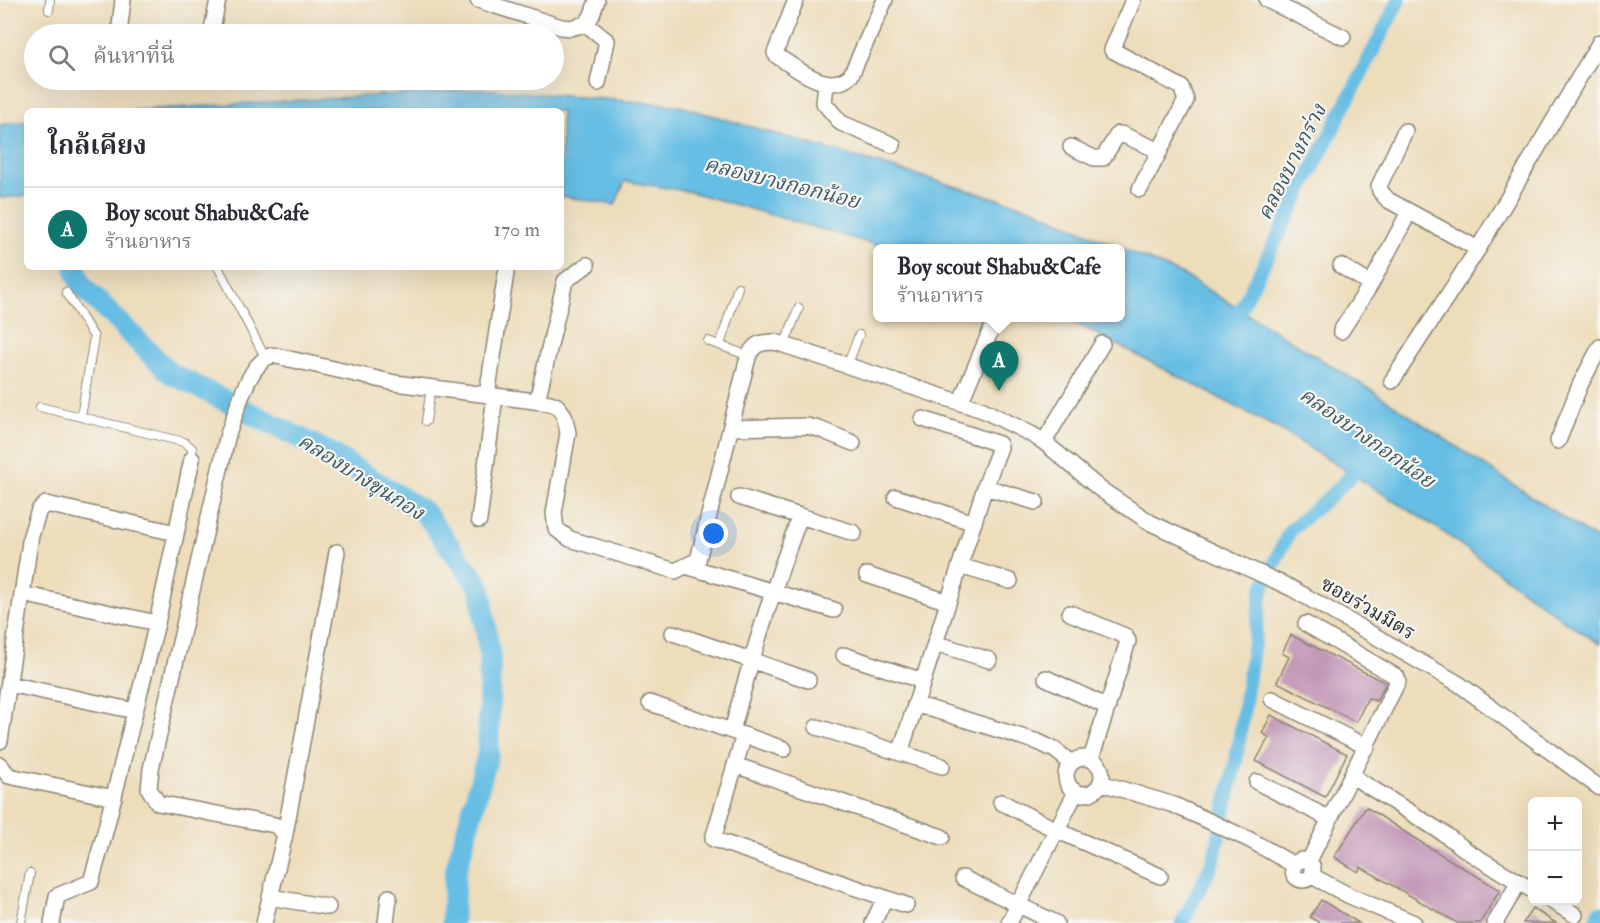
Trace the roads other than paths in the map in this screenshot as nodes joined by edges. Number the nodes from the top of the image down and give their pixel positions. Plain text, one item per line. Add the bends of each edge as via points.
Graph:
1 (50, 0) edge
2 (123, 0) edge
3 (218, 0) edge
4 (478, 0) edge
5 (597, 0) edge
6 (796, 0) edge
7 (885, 0) edge
8 (1133, 0) edge
9 (1267, 0) edge
10 (49, 10) dead end
11 (120, 24) edge
12 (213, 24) edge
13 (552, 24) edge
14 (586, 24) junction
15 (564, 27) edge
16 (1343, 37) dead end
17 (1600, 42) edge
18 (598, 83) dead end
19 (826, 84) junction
20 (1405, 131) dead end
21 (892, 145) dead end
22 (1071, 147) dead end
23 (1160, 151) junction
24 (1140, 189) dead end
25 (1409, 212) junction
26 (1478, 249) junction
27 (586, 264) dead end
28 (1341, 266) dead end
29 (220, 270) edge
30 (506, 273) dead end
31 (1371, 284) junction
32 (738, 287) dead end
33 (66, 292) dead end
34 (799, 308) dead end
35 (994, 322) edge
36 (1341, 331) dead end
37 (859, 335) dead end
38 (708, 341) dead end
39 (1102, 344) dead end
40 (720, 345) junction
41 (784, 345) junction
42 (1600, 347) edge
43 (749, 356) junction
44 (265, 357) junction
45 (847, 366) junction
46 (1392, 381) dead end
47 (431, 388) junction
48 (491, 395) junction
49 (537, 401) junction
50 (960, 403) junction
51 (40, 407) dead end
52 (81, 417) junction
53 (923, 419) dead end
54 (426, 421) dead end
55 (730, 428) junction
56 (1044, 441) junction
57 (1558, 441) dead end
58 (853, 443) dead end
59 (192, 459) joint
60 (985, 487) junction
61 (896, 496) dead end
62 (739, 497) dead end
63 (1036, 502) dead end
64 (800, 516) junction
65 (478, 520) dead end
66 (974, 523) junction
67 (176, 533) junction
68 (854, 533) dead end
69 (337, 552) dead end
70 (686, 566) junction
71 (960, 566) junction
72 (867, 575) dead end
73 (1010, 581) dead end
74 (772, 592) junction
75 (22, 594) junction
76 (948, 602) junction
77 (834, 610) dead end
78 (1070, 613) dead end
79 (157, 623) junction
80 (1306, 624) dead end
81 (673, 633) dead end
82 (935, 643) junction
83 (844, 655) dead end
84 (751, 660) junction
85 (989, 660) dead end
86 (1046, 678) dead end
87 (808, 680) dead end
88 (923, 681) junction
89 (9, 684) junction
90 (1272, 699) dead end
91 (650, 703) dead end
92 (915, 704) junction
93 (1108, 707) junction
94 (135, 711) junction
95 (817, 727) dead end
96 (738, 733) junction
97 (0, 741) edge
98 (1367, 747) junction
99 (784, 749) dead end
100 (900, 753) junction
101 (1091, 759) junction
102 (1071, 763) junction
103 (0, 765) edge
104 (735, 765) junction
105 (942, 766) dead end
106 (1352, 776) junction
107 (1257, 782) dead end
108 (1101, 783) junction
109 (1600, 788) edge
110 (1076, 792) junction
111 (1001, 802) dead end
112 (113, 803) junction
113 (1330, 819) junction
114 (1056, 830) junction
115 (284, 836) junction
116 (942, 837) dead end
117 (1305, 867) junction
118 (30, 873) dead end
119 (1160, 876) dead end
120 (963, 878) dead end
121 (1526, 886) edge
122 (270, 897) junction
123 (389, 897) dead end
124 (885, 898) junction
125 (906, 905) dead end
126 (1558, 905) edge
127 (1019, 906) junction
128 (328, 907) dead end
129 (1575, 915) dead end
130 (21, 923) edge
131 (52, 923) edge
132 (264, 923) edge
133 (386, 923) edge
134 (873, 923) edge
135 (1009, 923) edge
136 (1056, 923) edge
137 (1414, 923) edge
138 (1495, 923) edge

1 - 10 lane
2 - 11 street
3 - 12 street
4 - 13 street
5 - 14 street
6 - 19 street via 775,53
7 - 19 street via 851,75
8 - 23 street via 1112,50 1181,87 1186,100
9 - 16 street
14 - 15 street
14 - 18 street via 607,41
17 - 26 street
19 - 21 street via 824,103 841,123
20 - 25 street via 1379,186 1388,200
22 - 23 street via 1103,158 1121,134
23 - 24 street
25 - 26 street
25 - 31 street
26 - 46 street
27 - 49 street via 565,281
28 - 31 street
29 - 44 lane
30 - 48 street
31 - 36 street
32 - 40 lane
33 - 52 lane via 94,337
34 - 41 lane
35 - 50 street
37 - 45 lane
38 - 40 lane
39 - 56 street
40 - 43 lane
41 - 43 street via 765,342 751,350
41 - 45 street, ซอยร่วมมิตร
42 - 57 street
43 - 55 street
44 - 47 street via 280,355 394,383
44 - 115 street via 248,382 228,434 149,789 159,803 275,825
45 - 50 street, ซอยร่วมมิตร
47 - 48 street
47 - 54 lane
48 - 49 street
48 - 65 street
49 - 70 street via 557,406 564,415 568,433 554,513 556,529 570,539 675,572
50 - 56 street, ซอยร่วมมิตร via 983,410
51 - 52 lane
52 - 59 lane via 184,442 192,448
53 - 60 street via 1000,446
55 - 58 street via 807,426
55 - 70 street via 698,560
56 - 109 street, ซอยร่วมมิตร via 1100,489 1151,524 1291,588 1459,684
59 - 67 street
60 - 63 street
60 - 66 street
61 - 66 street
62 - 64 street
64 - 68 street
64 - 74 street
66 - 71 street
67 - 75 street via 46,504 39,510 31,535
67 - 79 street
69 - 115 street
70 - 74 street
71 - 73 street
71 - 76 street
72 - 76 street
74 - 77 street
74 - 84 street
75 - 79 street
75 - 89 street
76 - 82 street
78 - 93 street via 1128,640
79 - 94 street
80 - 98 street via 1397,677
81 - 84 street
82 - 85 street
82 - 88 street
83 - 88 street
84 - 87 street
84 - 96 street
86 - 93 street
88 - 92 street
89 - 94 street
89 - 97 street
90 - 98 street
91 - 96 street
92 - 100 street
92 - 102 street via 1038,742
93 - 101 street
94 - 112 street
95 - 100 street
96 - 99 street
96 - 104 street
98 - 106 street
100 - 105 street
101 - 102 street
101 - 108 street via 1101,769
102 - 110 street via 1067,782
103 - 112 street via 9,776
104 - 116 street
104 - 124 street via 712,839
106 - 113 street
106 - 121 street
107 - 113 street
108 - 110 street via 1090,793
108 - 117 street via 1174,805
110 - 114 street
111 - 114 street
112 - 131 street via 91,882 57,897
113 - 117 street
114 - 119 street
114 - 127 street
115 - 122 street
117 - 137 street via 1350,896
118 - 130 lane
120 - 127 street
121 - 138 street
122 - 128 street
122 - 132 street
123 - 133 street
124 - 125 street
124 - 134 street
126 - 129 street
127 - 135 street
127 - 136 street

